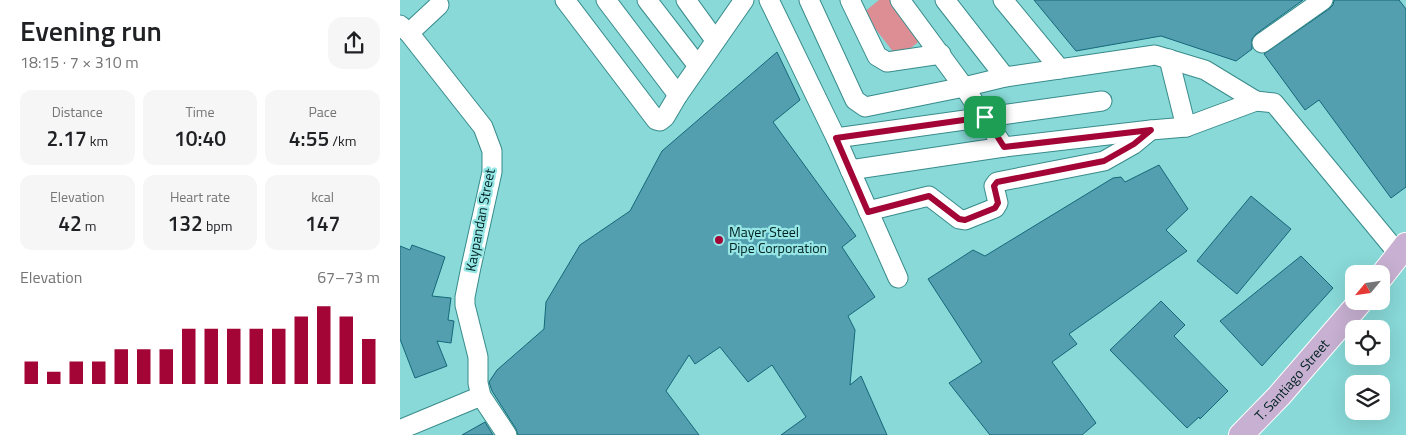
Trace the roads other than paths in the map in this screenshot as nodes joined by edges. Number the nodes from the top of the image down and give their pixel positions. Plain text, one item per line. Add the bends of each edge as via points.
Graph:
1 (565, 0) edge
2 (606, 0) edge
3 (647, 0) edge
4 (686, 0) edge
5 (769, 0) edge
6 (809, 0) edge
7 (850, 0) edge
8 (900, 0) edge
9 (945, 0) edge
10 (1003, 0) edge
11 (1323, 0) edge
12 (736, 3) edge
13 (439, 4) dead end
14 (404, 29) edge
15 (715, 40) junction
16 (1262, 44) dead end
17 (941, 54) junction
18 (1169, 59) junction
19 (698, 66) junction
20 (1060, 69) junction
21 (1005, 77) junction
22 (964, 87) junction
23 (678, 95) junction
24 (1102, 101) dead end
25 (1256, 101) junction
26 (985, 117) junction
27 (1186, 127) junction
28 (1151, 130) junction
29 (836, 138) junction
30 (1004, 147) junction
31 (850, 170) junction
32 (868, 212) junction
33 (1403, 249) edge
34 (1390, 266) edge
35 (898, 278) dead end
36 (1353, 310) edge
37 (481, 396) junction
38 (404, 428) dead end
39 (1242, 434) edge
40 (507, 435) edge

1 - 23 street via 656,120 665,117
2 - 23 street
3 - 19 street
4 - 15 street
5 - 29 street
6 - 22 street via 855,100 865,107
7 - 17 street via 881,60
8 - 17 street
9 - 21 street
10 - 20 street
11 - 16 street
12 - 15 street
13 - 14 street
14 - 37 street, Kaypandan Street via 483,127 492,151 492,172 465,297 478,357
15 - 19 street
17 - 22 street
18 - 20 street via 1155,55
18 - 25 street via 1206,70
18 - 27 street
19 - 23 street
20 - 21 street
21 - 22 street
22 - 26 street
24 - 26 street
25 - 27 street
25 - 33 street via 1274,103 1392,246
26 - 29 street
26 - 30 street
27 - 28 street
28 - 30 street
28 - 32 street via 1104,161 997,182 994,186 998,203 995,208 965,220 929,196
29 - 31 street
30 - 31 street
31 - 32 street
32 - 35 street
33 - 34 main road
36 - 39 main road, T. Santiago Street
37 - 38 street
37 - 40 street, Kaypandan Street

